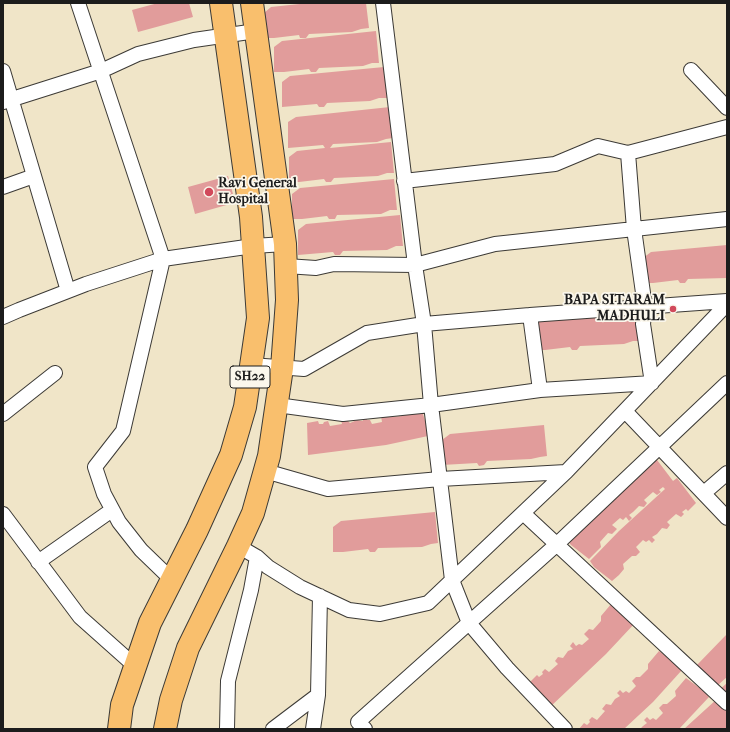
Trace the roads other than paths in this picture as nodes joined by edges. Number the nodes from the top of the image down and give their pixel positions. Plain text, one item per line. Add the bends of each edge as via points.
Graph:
1 (78, 3) edge
2 (221, 3) edge
3 (252, 3) edge
4 (383, 3) edge
5 (256, 31) junction
6 (226, 36) junction
7 (690, 70) dead end
8 (3, 71) edge
9 (101, 71) junction
10 (7, 100) edge
11 (727, 108) edge
12 (727, 126) edge
13 (628, 153) junction
14 (34, 176) junction
15 (404, 181) junction
16 (3, 187) edge
17 (727, 219) edge
18 (634, 229) junction
19 (285, 244) junction
20 (253, 246) junction
21 (163, 259) junction
22 (415, 265) junction
23 (286, 266) junction
24 (68, 291) junction
25 (727, 301) edge
26 (727, 304) edge
27 (645, 307) junction
28 (530, 315) junction
29 (3, 317) edge
30 (424, 324) junction
31 (251, 365) junction
32 (282, 368) junction
33 (55, 373) dead end
34 (727, 382) edge
35 (652, 383) junction
36 (540, 390) junction
37 (277, 405) junction
38 (431, 405) junction
39 (625, 410) junction
40 (3, 414) edge
41 (660, 447) junction
42 (265, 471) junction
43 (566, 472) junction
44 (727, 473) edge
45 (440, 479) junction
46 (704, 493) junction
47 (112, 510) junction
48 (523, 513) junction
49 (3, 514) edge
50 (727, 518) edge
51 (556, 545) junction
52 (238, 546) junction
53 (257, 557) junction
54 (38, 562) junction
55 (172, 580) junction
56 (452, 580) junction
57 (320, 596) junction
58 (469, 623) junction
59 (136, 666) junction
60 (318, 694) junction
61 (727, 704) edge
62 (119, 729) edge
63 (165, 729) edge
64 (227, 729) edge
65 (273, 729) edge
66 (313, 729) edge
67 (365, 729) edge
68 (565, 729) edge

1 - 9 street
2 - 6 main road, SH22
3 - 5 main road, SH22
4 - 15 street
5 - 6 street
5 - 19 main road, SH22
6 - 9 street via 194,40 138,54
6 - 20 main road, SH22
7 - 11 street
8 - 10 street
9 - 10 street
9 - 21 street
10 - 14 street
12 - 13 street
13 - 15 street via 598,146 555,164
13 - 18 street
14 - 16 street
14 - 24 street
15 - 22 street
17 - 18 street
18 - 22 street via 495,244
18 - 27 street
19 - 20 street
19 - 23 main road, SH22
20 - 21 street
20 - 31 main road, SH22 via 258,318
21 - 24 street
21 - 47 street via 123,431 95,467
22 - 23 street via 334,264 316,268
22 - 30 street
23 - 32 main road, SH22 via 287,300
24 - 29 street
25 - 27 street
26 - 35 street
27 - 28 street
27 - 35 street via 643,324
28 - 30 street
28 - 36 street
30 - 32 street via 367,333 304,369
30 - 38 street
31 - 32 street
31 - 55 main road, SH22 via 245,407 232,455
32 - 37 main road, SH22
33 - 40 street
34 - 41 street
35 - 36 street
35 - 39 street
36 - 38 street
37 - 38 street via 343,414
37 - 42 main road, SH22
38 - 45 street
39 - 41 street
39 - 43 street
41 - 46 street
41 - 51 street
42 - 45 street via 328,489
42 - 52 main road, SH22 via 253,513
43 - 45 street
43 - 48 street
44 - 46 street
45 - 56 street
46 - 50 street
47 - 54 street
47 - 55 street via 141,550
48 - 51 street
48 - 56 street
49 - 54 street
51 - 58 street
51 - 61 street
52 - 53 street
52 - 63 main road, SH22 via 188,648
53 - 57 street via 300,587
53 - 64 street via 228,681
54 - 59 street via 80,617
55 - 59 main road, SH22 via 150,623
56 - 57 street via 428,603 380,614 349,610
56 - 58 street
57 - 60 street
58 - 67 street via 358,722
58 - 68 street via 507,668
59 - 62 main road, SH22 via 122,705
60 - 65 street
60 - 66 street

